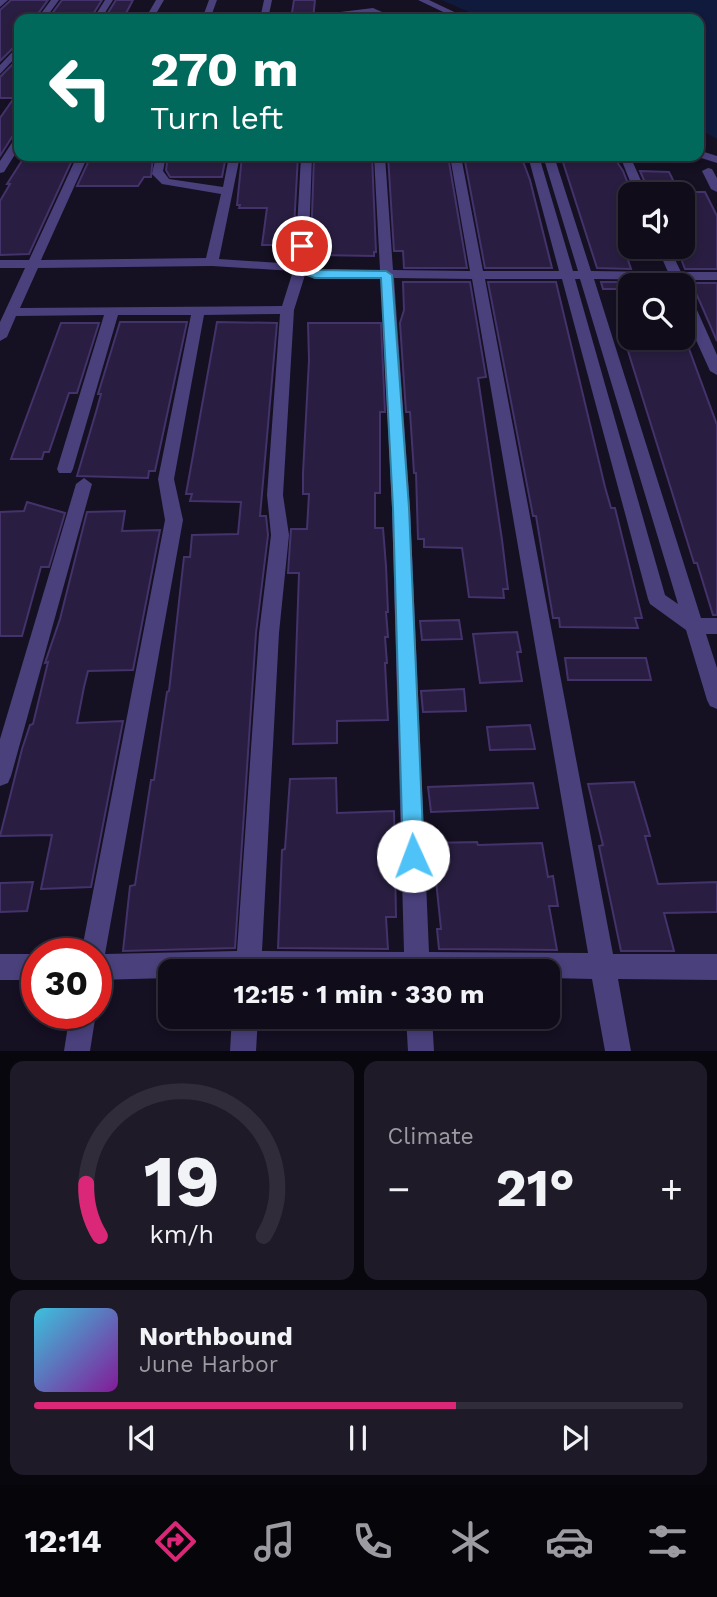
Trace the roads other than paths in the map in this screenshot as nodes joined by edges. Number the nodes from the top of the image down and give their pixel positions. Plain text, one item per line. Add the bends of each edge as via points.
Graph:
1 (4, 0) edge
2 (422, 0) edge
3 (0, 4) edge
4 (320, 14) edge
5 (378, 14) edge
6 (454, 14) edge
7 (14, 54) edge
8 (0, 71) edge
9 (14, 148) edge
10 (80, 161) edge
11 (159, 161) edge
12 (234, 161) edge
13 (307, 161) edge
14 (380, 161) edge
15 (457, 161) edge
16 (535, 161) edge
17 (551, 161) edge
18 (627, 161) edge
19 (0, 170) edge
20 (708, 171) dead end
21 (636, 182) edge
22 (717, 189) edge
23 (227, 191) junction
24 (212, 262) junction
25 (0, 264) edge
26 (34, 264) junction
27 (717, 265) edge
28 (301, 268) junction
29 (386, 269) junction
30 (477, 270) junction
31 (565, 270) junction
32 (584, 270) junction
33 (639, 273) edge
34 (683, 273) edge
35 (695, 275) edge
36 (717, 276) edge
37 (287, 310) junction
38 (12, 312) junction
39 (112, 312) junction
40 (198, 312) junction
41 (695, 321) edge
42 (0, 337) edge
43 (717, 370) edge
44 (65, 469) dead end
45 (83, 484) dead end
46 (717, 625) edge
47 (694, 626) junction
48 (717, 700) edge
49 (0, 776) edge
50 (96, 938) edge
51 (249, 959) edge
52 (417, 959) edge
53 (560, 965) edge
54 (604, 965) junction
55 (0, 967) edge
56 (21, 967) edge
57 (112, 967) edge
58 (158, 967) edge
59 (717, 967) edge
60 (80, 1029) edge
61 (244, 1029) edge
62 (420, 1029) edge
63 (77, 1051) edge
64 (243, 1051) edge
65 (421, 1051) edge
66 (618, 1051) edge

1 - 3 street
2 - 6 street
4 - 5 street
7 - 8 street
9 - 19 street
10 - 26 street
11 - 23 street via 156,171 166,182
12 - 23 street
13 - 28 street
14 - 29 street
15 - 30 street
16 - 31 street
17 - 32 street
18 - 21 street
20 - 22 street
23 - 24 street
24 - 26 street
24 - 28 street
25 - 26 street
26 - 38 street
27 - 34 street
28 - 29 street via 315,274
28 - 37 street
29 - 30 street
29 - 52 street via 401,508
30 - 31 street
30 - 54 street
31 - 32 street
31 - 47 street via 657,599
32 - 33 street
32 - 47 street
35 - 36 street
37 - 40 street
37 - 51 street via 275,495 280,535 269,633
38 - 39 street
38 - 42 street
39 - 40 street
39 - 44 street
40 - 50 street via 166,479 174,520
41 - 43 street
45 - 49 street
46 - 47 street
47 - 48 street
53 - 54 street
54 - 59 street
54 - 66 street
55 - 56 street
57 - 58 street
60 - 63 street
61 - 64 street
62 - 65 street

